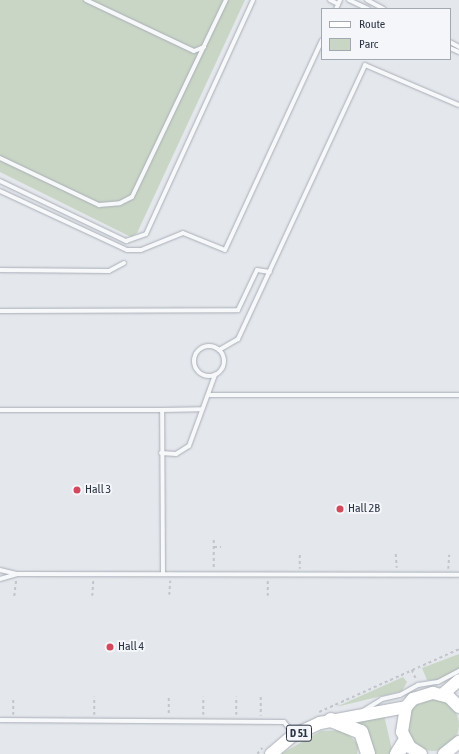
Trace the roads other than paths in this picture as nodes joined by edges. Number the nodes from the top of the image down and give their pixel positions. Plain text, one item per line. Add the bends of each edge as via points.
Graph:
1 (86, 0) edge
2 (226, 0) edge
3 (253, 0) edge
4 (330, 0) edge
5 (349, 0) edge
6 (367, 0) edge
7 (338, 4) edge
8 (366, 8) edge
9 (382, 8) edge
10 (321, 42) edge
11 (204, 47) junction
12 (459, 105) edge
13 (0, 158) edge
14 (0, 182) edge
15 (0, 191) edge
16 (124, 263) dead end
17 (0, 270) edge
18 (270, 272) junction
19 (0, 311) edge
20 (219, 350) junction
21 (215, 375) junction
22 (210, 395) junction
23 (459, 395) edge
24 (201, 409) junction
25 (0, 410) edge
26 (162, 410) junction
27 (161, 453) junction
28 (0, 570) edge
29 (17, 574) junction
30 (162, 574) junction
31 (459, 575) edge
32 (0, 579) edge
33 (459, 670) edge
34 (459, 680) edge
35 (443, 694) junction
36 (459, 706) edge
37 (406, 707) junction
38 (378, 709) junction
39 (360, 713) junction
40 (0, 720) edge
41 (331, 720) junction
42 (401, 722) junction
43 (294, 735) junction
44 (405, 741) junction
45 (459, 742) edge
46 (268, 749) edge
47 (368, 754) edge
48 (397, 754) edge
49 (421, 754) edge
50 (447, 754) edge

1 - 11 lane via 194,51
2 - 11 lane
3 - 14 lane via 146,234 126,241
4 - 7 lane
5 - 8 lane
6 - 9 lane
10 - 15 lane via 225,250 183,233 141,250 127,250
11 - 13 lane via 132,197 120,204 99,205
12 - 18 lane via 365,64
16 - 17 lane via 108,270
18 - 19 lane via 257,270 238,310
18 - 20 lane via 238,339
20 - 21 lane via 224,362
20 - 21 lane via 207,347 195,358 200,373
21 - 22 lane
22 - 23 lane
22 - 24 lane
24 - 26 lane
24 - 27 lane via 188,446 176,454
25 - 26 lane
26 - 27 lane
27 - 30 lane
28 - 29 lane
29 - 30 lane
29 - 32 lane
30 - 31 lane
33 - 39 lane via 438,682 418,685
34 - 35 main road
35 - 36 main road
35 - 37 main road via 423,694
37 - 38 main road, D 51
37 - 42 main road
38 - 39 main road, D 51
38 - 42 main road
39 - 41 main road, D 51
40 - 43 lane via 284,722
41 - 43 main road, D 51
41 - 47 highway via 361,732
42 - 44 main road
43 - 46 main road, D 51
44 - 48 highway
44 - 49 main road
45 - 50 main road

